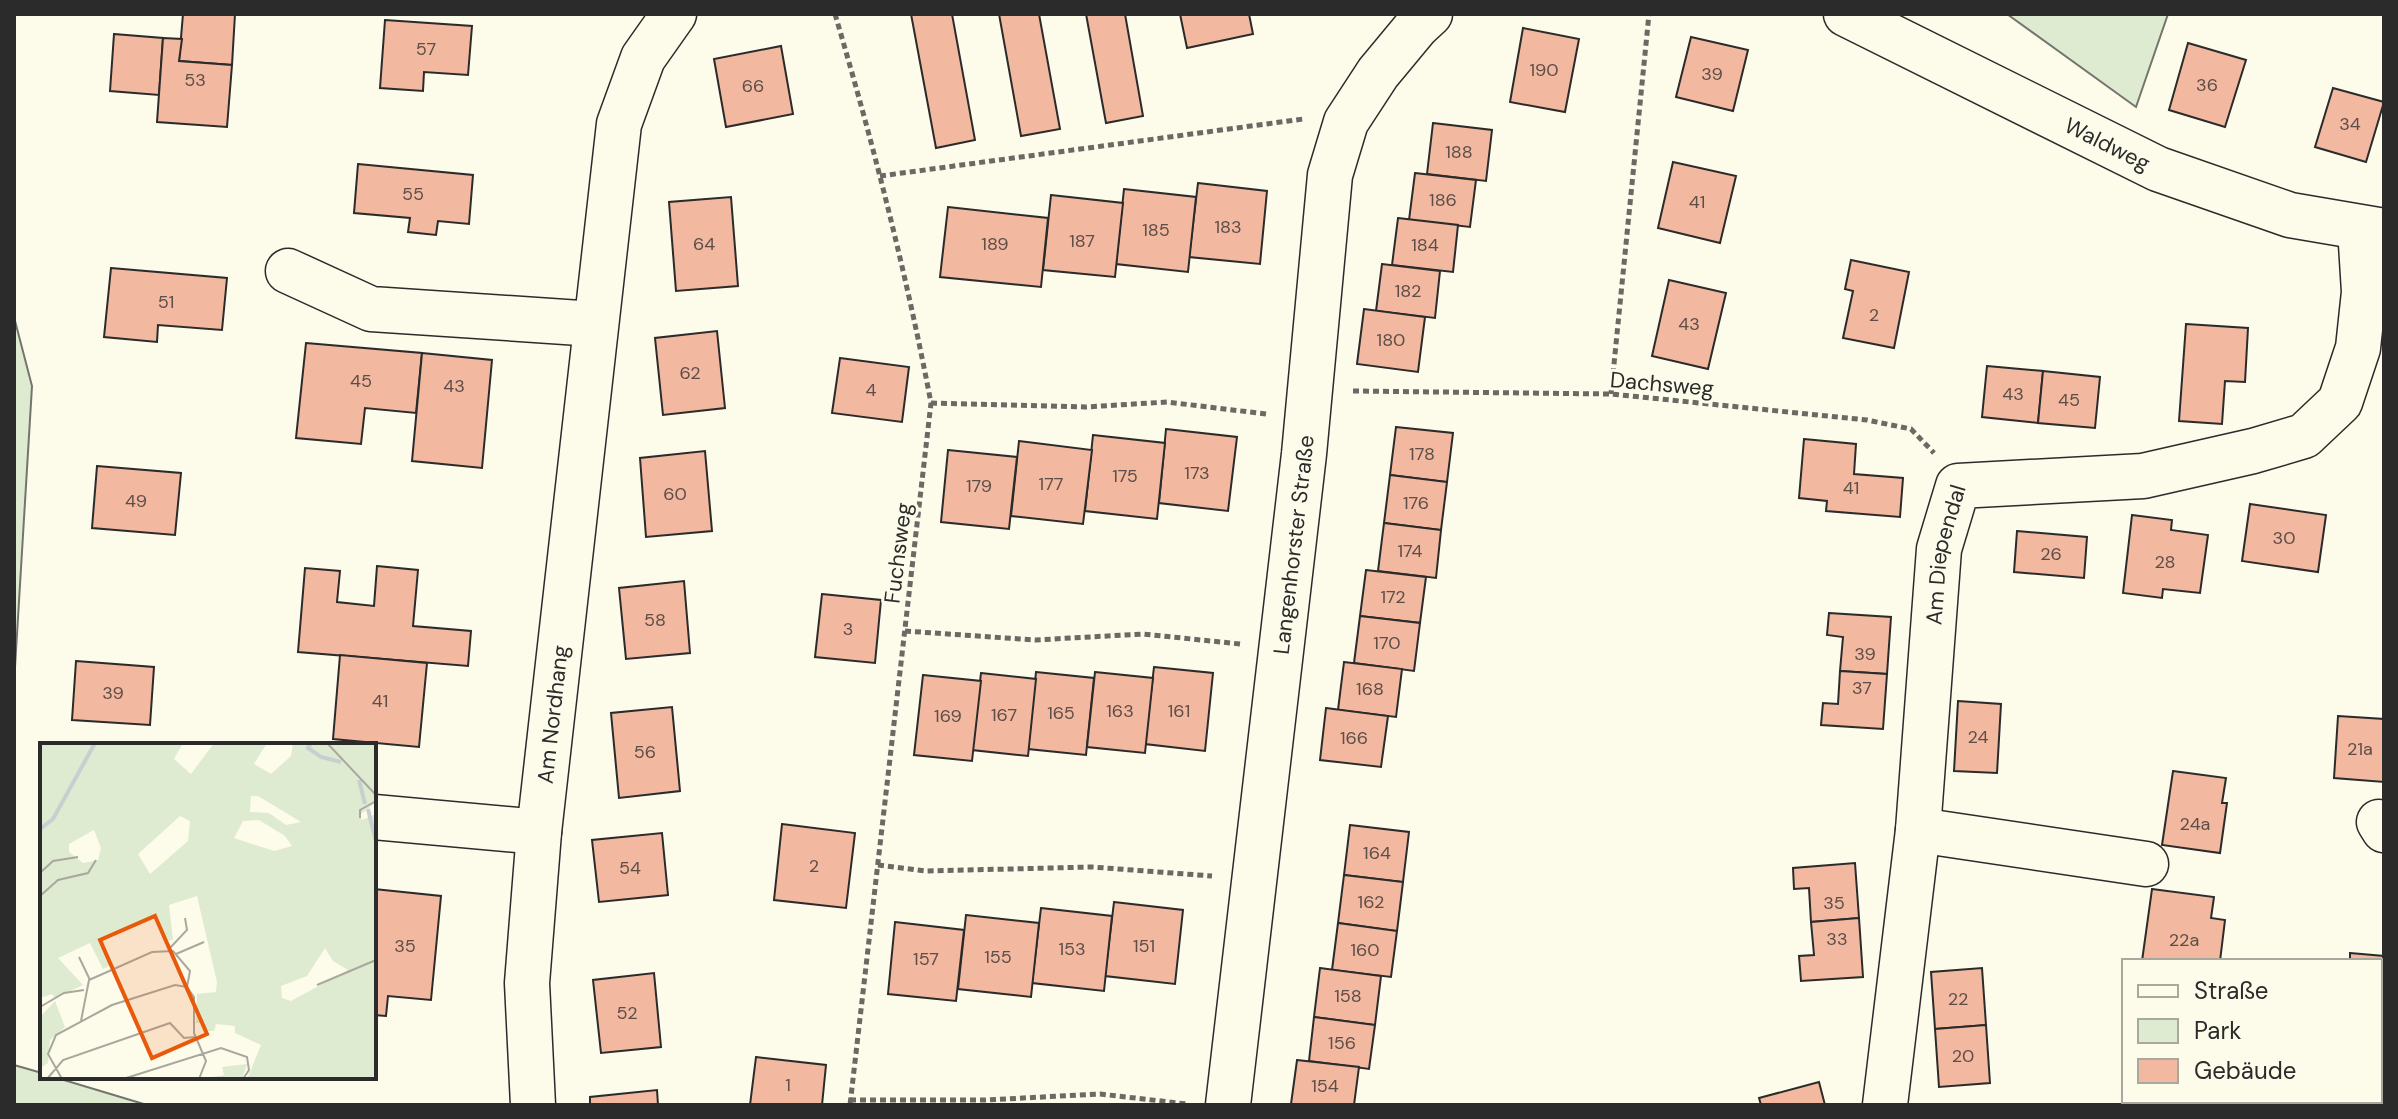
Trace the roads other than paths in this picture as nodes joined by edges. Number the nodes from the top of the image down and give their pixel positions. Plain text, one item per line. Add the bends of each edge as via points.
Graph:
1 (674, 14) edge
2 (1430, 14) edge
3 (1846, 14) edge
4 (2372, 229) edge
5 (288, 271) dead end
6 (595, 324) junction
7 (376, 817) edge
8 (1918, 830) junction
9 (539, 832) junction
10 (2146, 864) dead end
11 (533, 1105) edge
12 (1228, 1105) edge
13 (1885, 1105) edge

1 - 6 street, Am Nordhang via 643,58 619,124
2 - 12 street, Langenhorster Straße via 1378,73 1346,122 1330,175 1303,470
3 - 4 street, Waldweg via 2158,169 2290,215
4 - 8 street, Am Diependal via 2358,348 2340,402 2304,436 2143,476 1958,486 1939,549
5 - 6 street via 371,309
6 - 9 street, Am Nordhang
7 - 9 street
8 - 10 street
8 - 13 street, Am Diependal
9 - 11 street, Am Nordhang via 527,983

